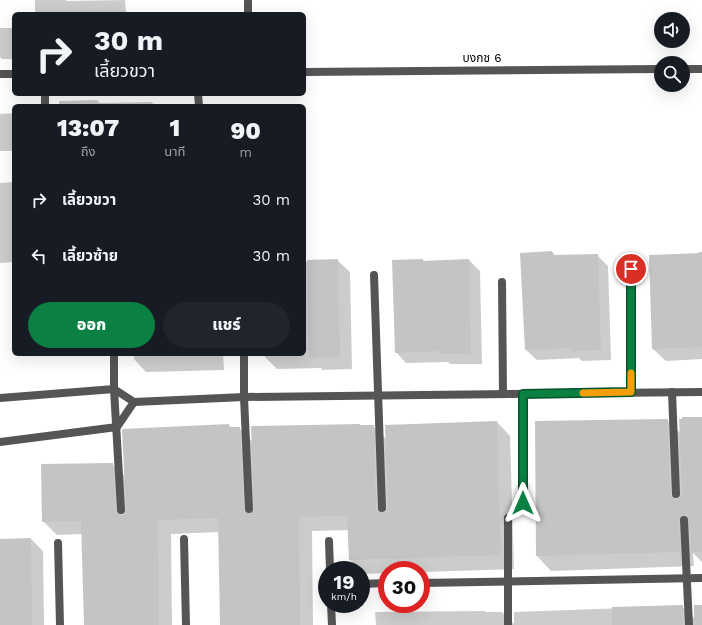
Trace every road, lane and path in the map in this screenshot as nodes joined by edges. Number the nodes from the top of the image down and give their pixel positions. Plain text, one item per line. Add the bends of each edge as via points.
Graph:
1 (248, 0) edge
2 (248, 12) edge
3 (654, 69) edge
4 (690, 69) edge
5 (702, 69) edge
6 (306, 72) edge
7 (0, 74) edge
8 (12, 74) edge
9 (631, 269) dead end
10 (374, 275) dead end
11 (502, 282) dead end
12 (114, 356) edge
13 (244, 356) edge
14 (114, 389) junction
15 (631, 392) junction
16 (672, 392) junction
17 (702, 392) edge
18 (503, 394) junction
19 (523, 394) junction
20 (378, 396) junction
21 (244, 397) junction
22 (0, 398) edge
23 (134, 402) junction
24 (117, 427) junction
25 (0, 442) edge
26 (676, 494) dead end
27 (523, 503) dead end
28 (382, 508) dead end
29 (249, 509) dead end
30 (122, 510) dead end
31 (508, 518) dead end
32 (684, 520) dead end
33 (184, 539) dead end
34 (329, 541) dead end
35 (58, 543) dead end
36 (330, 561) edge
37 (687, 578) junction
38 (702, 578) edge
39 (508, 582) junction
40 (430, 583) edge
41 (331, 613) edge
42 (60, 625) edge
43 (186, 625) edge
44 (332, 625) edge
45 (508, 625) edge
46 (689, 625) edge

1 - 2 street
3 - 6 street, บงกช 6
4 - 5 street
7 - 8 street
9 - 15 street
10 - 20 street
11 - 18 street
12 - 14 street
13 - 21 street
14 - 22 street
14 - 23 street
14 - 24 street
15 - 16 street
15 - 19 street
16 - 17 street
16 - 26 street
18 - 19 street
18 - 20 street
19 - 27 street
20 - 21 street
20 - 28 street
21 - 23 street
21 - 29 street
23 - 24 street
24 - 25 street
24 - 30 street
31 - 39 street
32 - 37 street
33 - 43 street
34 - 36 street
35 - 42 street
37 - 38 street
37 - 39 street
37 - 46 street
39 - 40 street
39 - 45 street
41 - 44 street

